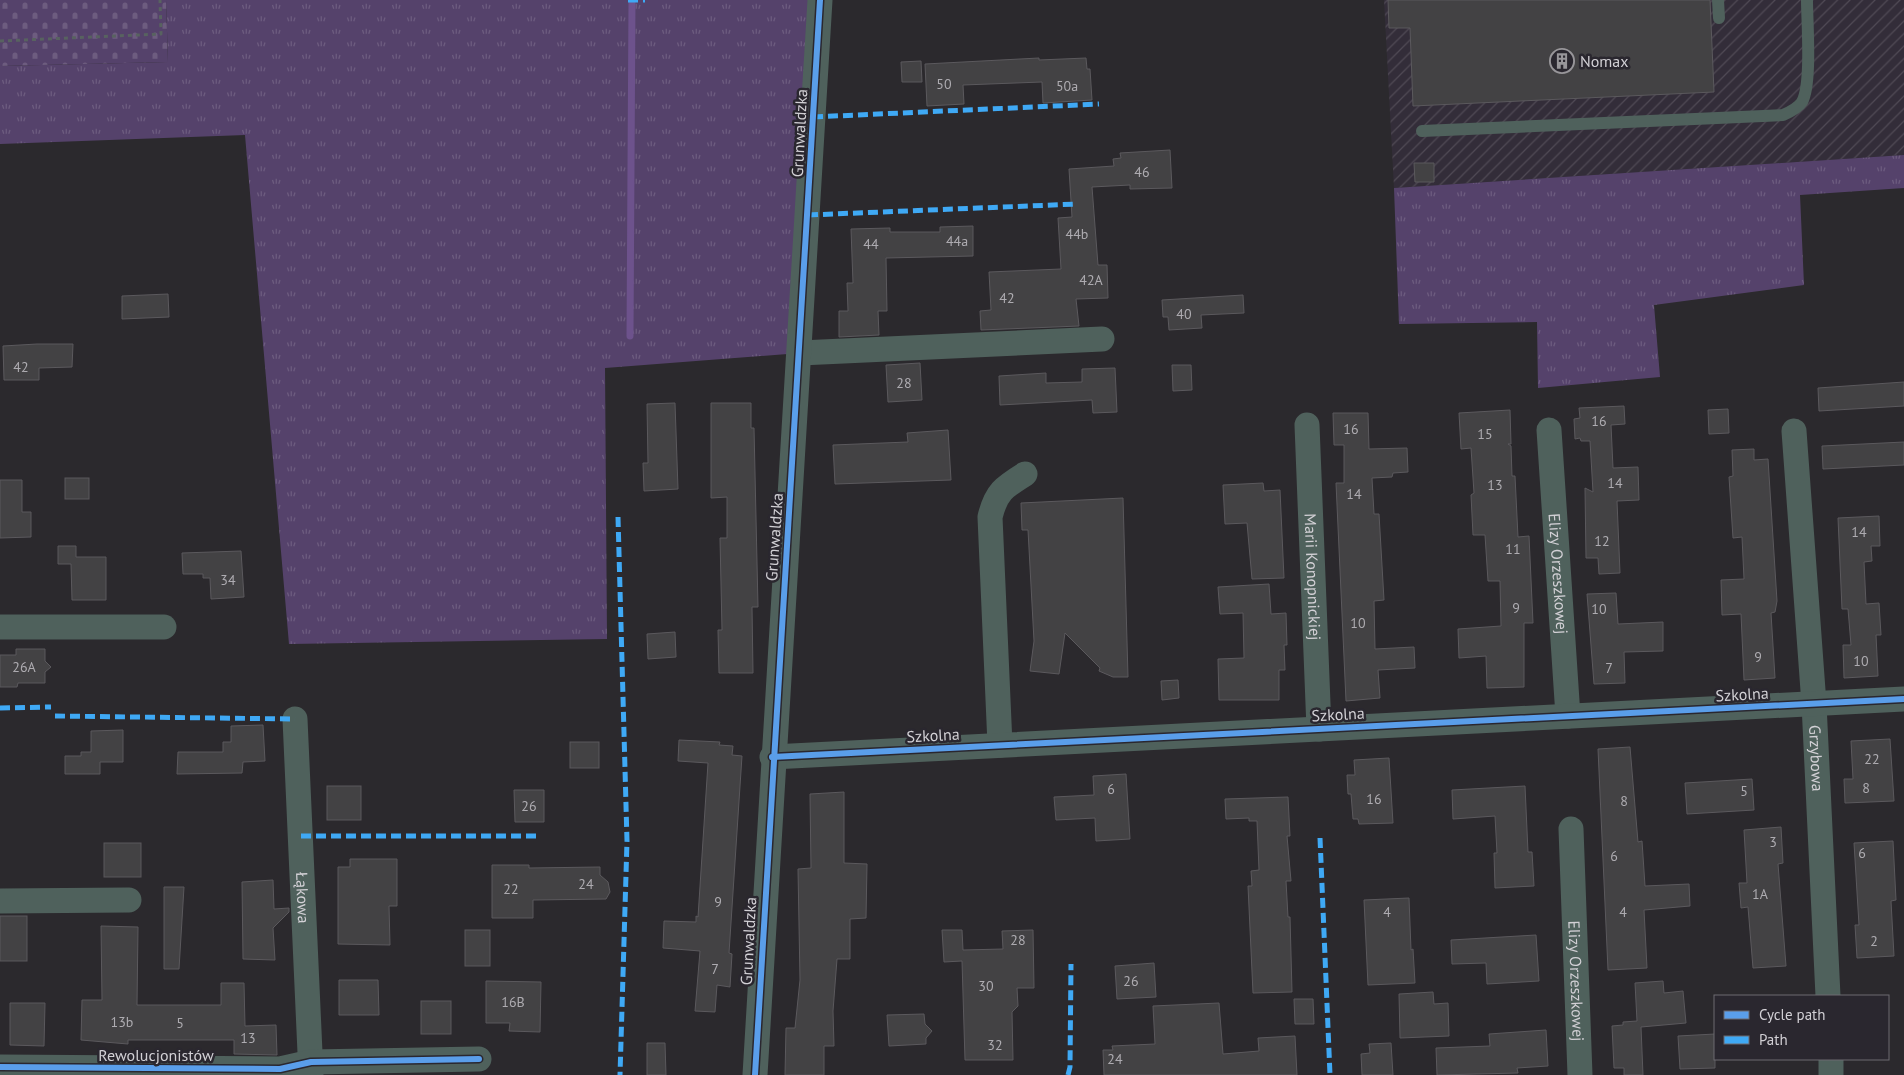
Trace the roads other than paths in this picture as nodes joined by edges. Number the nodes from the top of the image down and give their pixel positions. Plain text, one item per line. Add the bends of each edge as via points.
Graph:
1 (820, 0) edge
2 (1718, 0) edge
3 (1807, 0) edge
4 (1719, 18) dead end
5 (1422, 131) dead end
6 (1102, 339) dead end
7 (800, 353) junction
8 (1307, 425) dead end
9 (1549, 430) dead end
10 (1794, 431) dead end
11 (1025, 474) dead end
12 (0, 627) edge
13 (164, 627) dead end
14 (1904, 699) edge
15 (1814, 704) junction
16 (1568, 716) junction
17 (295, 719) dead end
18 (1319, 729) junction
19 (1000, 745) junction
20 (772, 757) junction
21 (1571, 829) dead end
22 (129, 900) dead end
23 (0, 901) edge
24 (1828, 995) edge
25 (479, 1059) dead end
26 (1831, 1060) edge
27 (0, 1067) edge
28 (311, 1068) edge
29 (755, 1075) edge
30 (1580, 1075) edge
31 (1831, 1075) edge

1 - 7 street, Grunwaldzka
2 - 4 lane
3 - 5 lane via 1806,87 1802,102 1783,115
6 - 7 street
7 - 20 street, Grunwaldzka
8 - 18 street, Marii Konopnickiej
9 - 16 street, Elizy Orzeszkowej
10 - 15 street, Grzybowa
11 - 19 street via 1002,488 990,518
12 - 13 street
14 - 15 street, Szkolna
15 - 16 street, Szkolna
15 - 24 street, Grzybowa
16 - 18 street, Szkolna
17 - 28 street, Łąkowa
18 - 19 street, Szkolna
19 - 20 street, Szkolna
20 - 29 street, Grunwaldzka
21 - 30 street, Elizy Orzeszkowej
22 - 23 street
25 - 28 street, Rewolucjonistów
26 - 31 street
27 - 28 street, Rewolucjonistów

